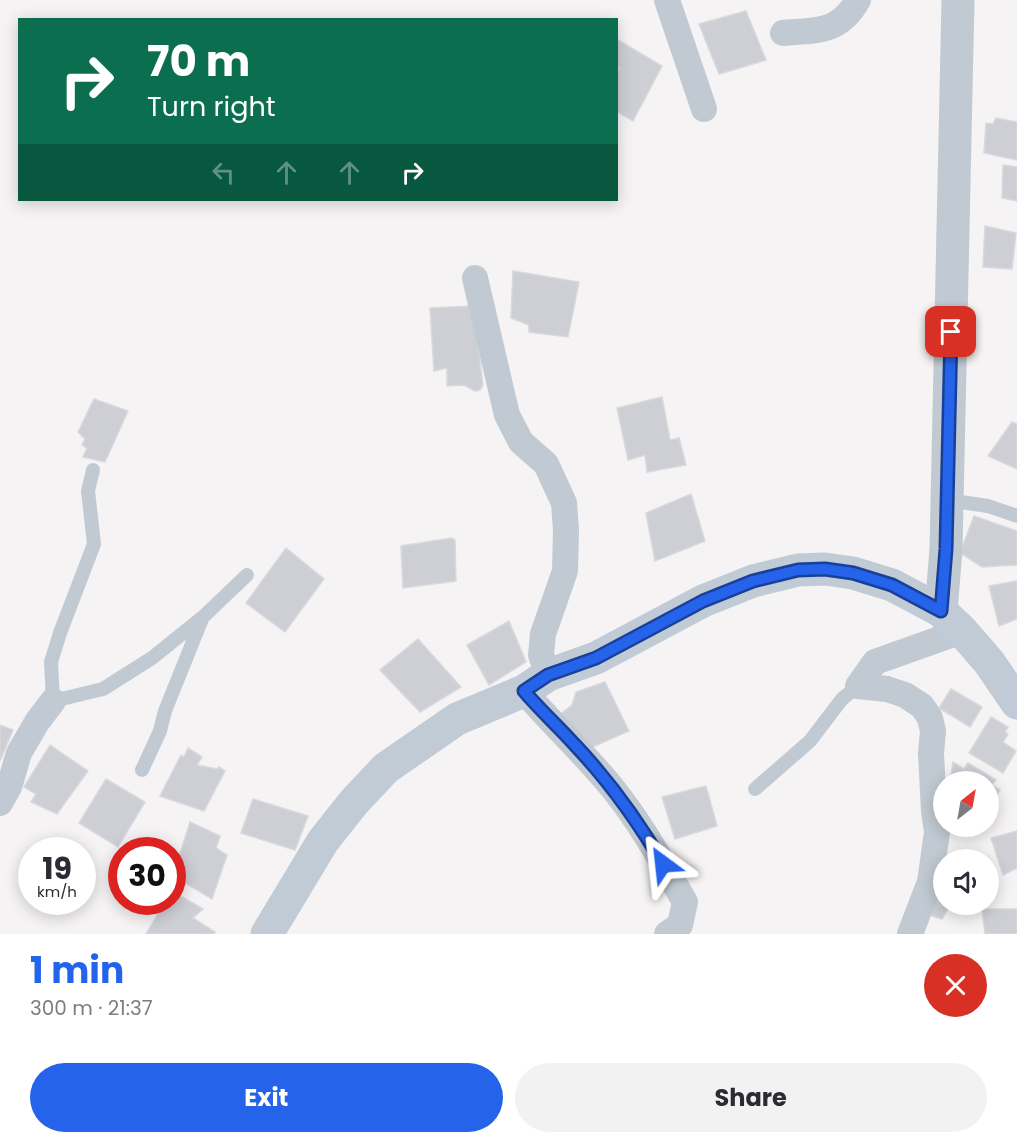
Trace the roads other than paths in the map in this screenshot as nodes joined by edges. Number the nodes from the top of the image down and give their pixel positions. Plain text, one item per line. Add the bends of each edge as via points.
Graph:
1 (667, 0) edge
2 (858, 0) edge
3 (958, 0) edge
4 (783, 33) dead end
5 (704, 109) dead end
6 (475, 278) dead end
7 (93, 470) dead end
8 (947, 500) junction
9 (1017, 516) edge
10 (247, 574) dead end
11 (203, 617) junction
12 (952, 621) junction
13 (536, 683) junction
14 (858, 686) junction
15 (53, 701) junction
16 (1017, 703) edge
17 (142, 770) dead end
18 (755, 789) dead end
19 (0, 803) edge
20 (267, 934) edge
21 (667, 934) edge
22 (909, 934) edge

1 - 5 street
2 - 4 street via 842,21 830,27
3 - 8 street
6 - 13 street via 507,415 521,442 546,464 564,502 565,571 543,634
7 - 15 lane via 88,490 94,544 51,662
8 - 9 lane via 988,506
8 - 12 street via 946,549
10 - 11 lane
11 - 15 lane via 152,658 103,689
11 - 17 lane
12 - 13 main road via 892,585 853,573 798,570 753,581 703,601 596,658
12 - 14 street via 875,662
12 - 16 main road via 989,662
13 - 20 main road via 457,719 386,768 323,841
13 - 21 street via 544,714 614,790 685,902 680,925
14 - 18 lane via 842,699 810,741
14 - 22 street via 887,688 922,705 933,731 937,832 930,882
15 - 19 street via 19,753

